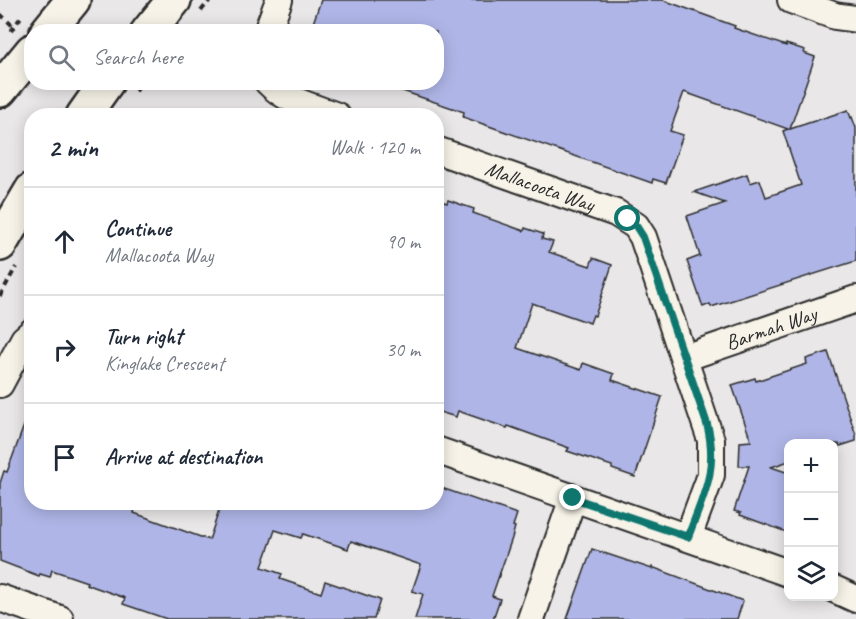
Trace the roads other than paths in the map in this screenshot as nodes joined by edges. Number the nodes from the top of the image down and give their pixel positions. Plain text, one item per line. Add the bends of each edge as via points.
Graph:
1 (73, 0) edge
2 (174, 0) edge
3 (279, 0) edge
4 (791, 0) edge
5 (856, 19) edge
6 (37, 20) edge
7 (154, 24) edge
8 (270, 24) edge
9 (17, 38) edge
10 (0, 90) edge
11 (101, 90) edge
12 (277, 90) edge
13 (88, 108) edge
14 (316, 108) edge
15 (444, 153) edge
16 (24, 204) edge
17 (0, 244) edge
18 (856, 299) edge
19 (24, 339) edge
20 (684, 358) junction
21 (0, 384) edge
22 (444, 453) edge
23 (573, 498) junction
24 (688, 537) junction
25 (784, 571) edge
26 (838, 591) edge
27 (0, 598) edge
28 (856, 599) edge
29 (60, 619) edge
30 (531, 619) edge

1 - 6 main road
2 - 7 main road
3 - 8 street
4 - 5 street via 835,16
9 - 10 main road
11 - 13 main road
12 - 14 street
15 - 20 street, Mallacoota Way via 616,213 636,226
16 - 17 main road
18 - 20 street, Barmah Way
19 - 21 street
20 - 24 street, Mallacoota Way via 707,424 713,456 711,475
22 - 23 street
23 - 24 street
23 - 30 street
24 - 25 street
26 - 28 street
27 - 29 street

